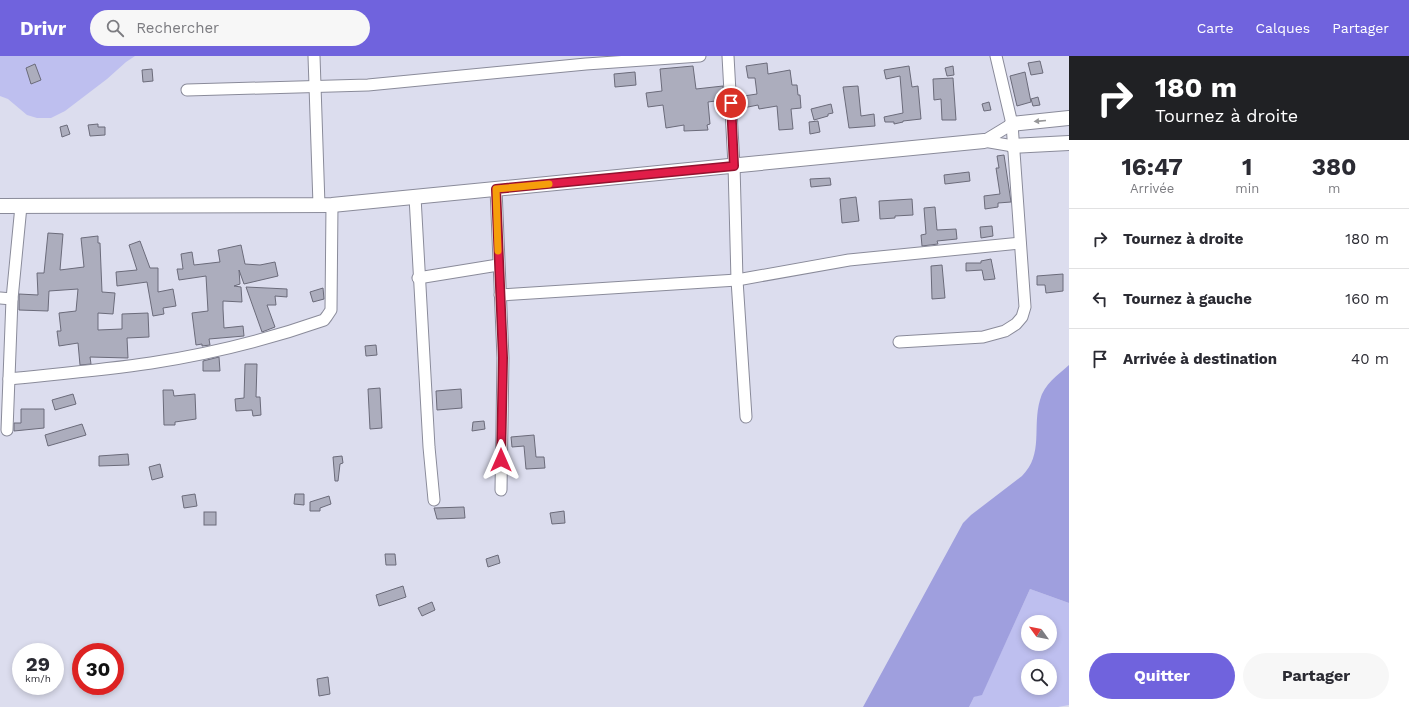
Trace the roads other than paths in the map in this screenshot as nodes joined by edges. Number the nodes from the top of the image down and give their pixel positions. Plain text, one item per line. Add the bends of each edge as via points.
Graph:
1 (314, 56) edge
2 (700, 56) edge
3 (728, 56) edge
4 (996, 56) edge
5 (315, 87) junction
6 (187, 90) dead end
7 (1069, 118) edge
8 (1012, 124) junction
9 (984, 141) junction
10 (1069, 143) edge
11 (1013, 146) junction
12 (734, 166) junction
13 (496, 189) junction
14 (415, 197) junction
15 (325, 205) junction
16 (0, 206) edge
17 (21, 206) junction
18 (1020, 243) junction
19 (498, 265) junction
20 (418, 278) junction
21 (737, 280) junction
22 (500, 295) junction
23 (0, 298) edge
24 (12, 298) junction
25 (899, 342) dead end
26 (9, 379) junction
27 (746, 418) dead end
28 (7, 430) dead end
29 (501, 490) dead end
30 (434, 500) dead end

1 - 5 street
2 - 5 street via 368,85
3 - 12 street
4 - 8 street
5 - 6 street
5 - 15 street
7 -> 8 street
8 - 9 street
8 - 11 street
9 - 11 street
9 - 12 street
10 - 11 street
11 - 18 street
12 - 13 street
12 - 21 street
13 - 14 street
13 - 19 street
14 - 15 street
14 - 20 street
15 - 17 street
15 - 26 street via 331,310 324,320 286,333 197,355 144,364
16 - 17 street
17 - 24 street
18 - 21 street via 849,260
18 - 25 street via 1025,307 1022,317 1016,324 1005,331 983,337
19 - 20 street
19 - 22 street
20 - 30 street
21 - 22 street
21 - 27 street
22 - 29 street via 503,358
23 - 24 street
24 - 26 street
26 - 28 street

